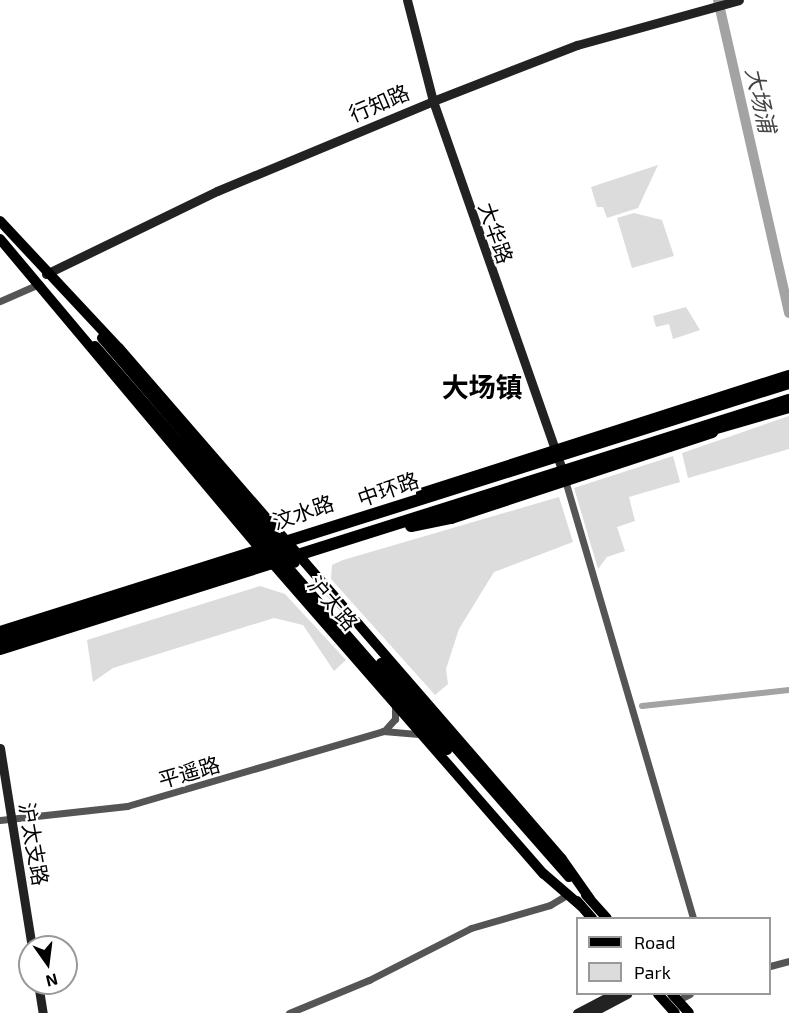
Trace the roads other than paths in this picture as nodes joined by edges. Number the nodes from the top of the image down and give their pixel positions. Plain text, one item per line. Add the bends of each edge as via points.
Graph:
1 (407, 0) edge
2 (739, 0) edge
3 (433, 101) junction
4 (0, 221) edge
5 (0, 239) edge
6 (46, 274) junction
7 (39, 284) junction
8 (0, 301) edge
9 (79, 306) junction
10 (65, 316) junction
11 (789, 378) edge
12 (788, 405) edge
13 (555, 448) junction
14 (564, 475) junction
15 (381, 532) junction
16 (285, 539) junction
17 (268, 557) junction
18 (299, 558) junction
19 (160, 579) junction
20 (189, 579) junction
21 (113, 594) junction
22 (94, 609) junction
23 (0, 631) edge
24 (0, 639) edge
25 (0, 648) edge
26 (395, 703) junction
27 (382, 731) junction
28 (424, 736) junction
29 (0, 748) edge
30 (0, 820) edge
31 (11, 820) junction
32 (568, 894) junction
33 (585, 902) junction
34 (592, 917) edge
35 (606, 917) edge
36 (693, 917) edge
37 (30, 935) edge
38 (789, 961) edge
39 (771, 966) edge
40 (40, 995) edge
41 (609, 995) edge
42 (623, 995) edge
43 (658, 995) edge
44 (675, 997) edge
45 (313, 1004) junction
46 (43, 1013) edge
47 (289, 1013) edge
48 (317, 1013) edge
49 (577, 1013) edge
50 (591, 1013) edge
51 (675, 1013) edge
52 (689, 1013) edge

1 - 3 street, 大华路
2 - 3 street, 行知路 via 577,45
3 - 6 street, 行知路 via 217,191
3 - 13 street, 大华路
4 - 6 main road, 沪太路
5 - 7 main road, 沪太路
6 - 9 main road, 沪太路
7 - 8 street
7 - 10 main road, 沪太路
9 - 16 main road, 沪太路
9 - 33 main road, 沪太路 via 121,362
10 - 17 main road, 沪太路
10 - 33 main road, 沪太路
11 - 13 main road, 汶水路
11 - 23 highway, 中环路
12 - 14 main road, 汶水路
12 - 15 highway via 679,445 452,518
12 - 25 highway, 中环路
13 - 14 street, 大华路
13 - 16 main road, 汶水路
14 - 15 main road, 汶水路
14 - 36 street
15 - 18 main road, 汶水路
16 - 17 main road, 汶水路
16 - 18 main road, 沪太路
17 - 18 main road, 汶水路
17 - 19 main road, 汶水路
17 - 20 main road, 汶水路
17 - 25 main road, 汶水路
17 - 26 main road, 沪太路
18 - 33 main road, 沪太路 via 562,858
19 - 20 main road
19 - 21 main road, 汶水路
20 - 22 main road, 汶水路
21 - 22 main road
21 - 23 main road, 汶水路
22 - 24 main road, 汶水路
26 - 27 street via 394,721
26 - 28 main road, 沪太路
27 - 28 street, 平遥路 via 405,729
27 - 31 street, 平遥路 via 146,802
28 - 32 main road, 沪太路
29 - 31 street, 沪太支路
30 - 31 street, 平遥路
31 - 37 street, 沪太支路
32 - 33 main road, 沪太路
32 - 45 street via 555,904 471,928
33 - 34 main road, 沪太路
33 - 35 main road, 沪太路
38 - 39 street
40 - 46 street
41 - 49 street
42 - 50 street
43 - 51 main road
44 - 52 main road
45 - 47 street
45 - 48 street

